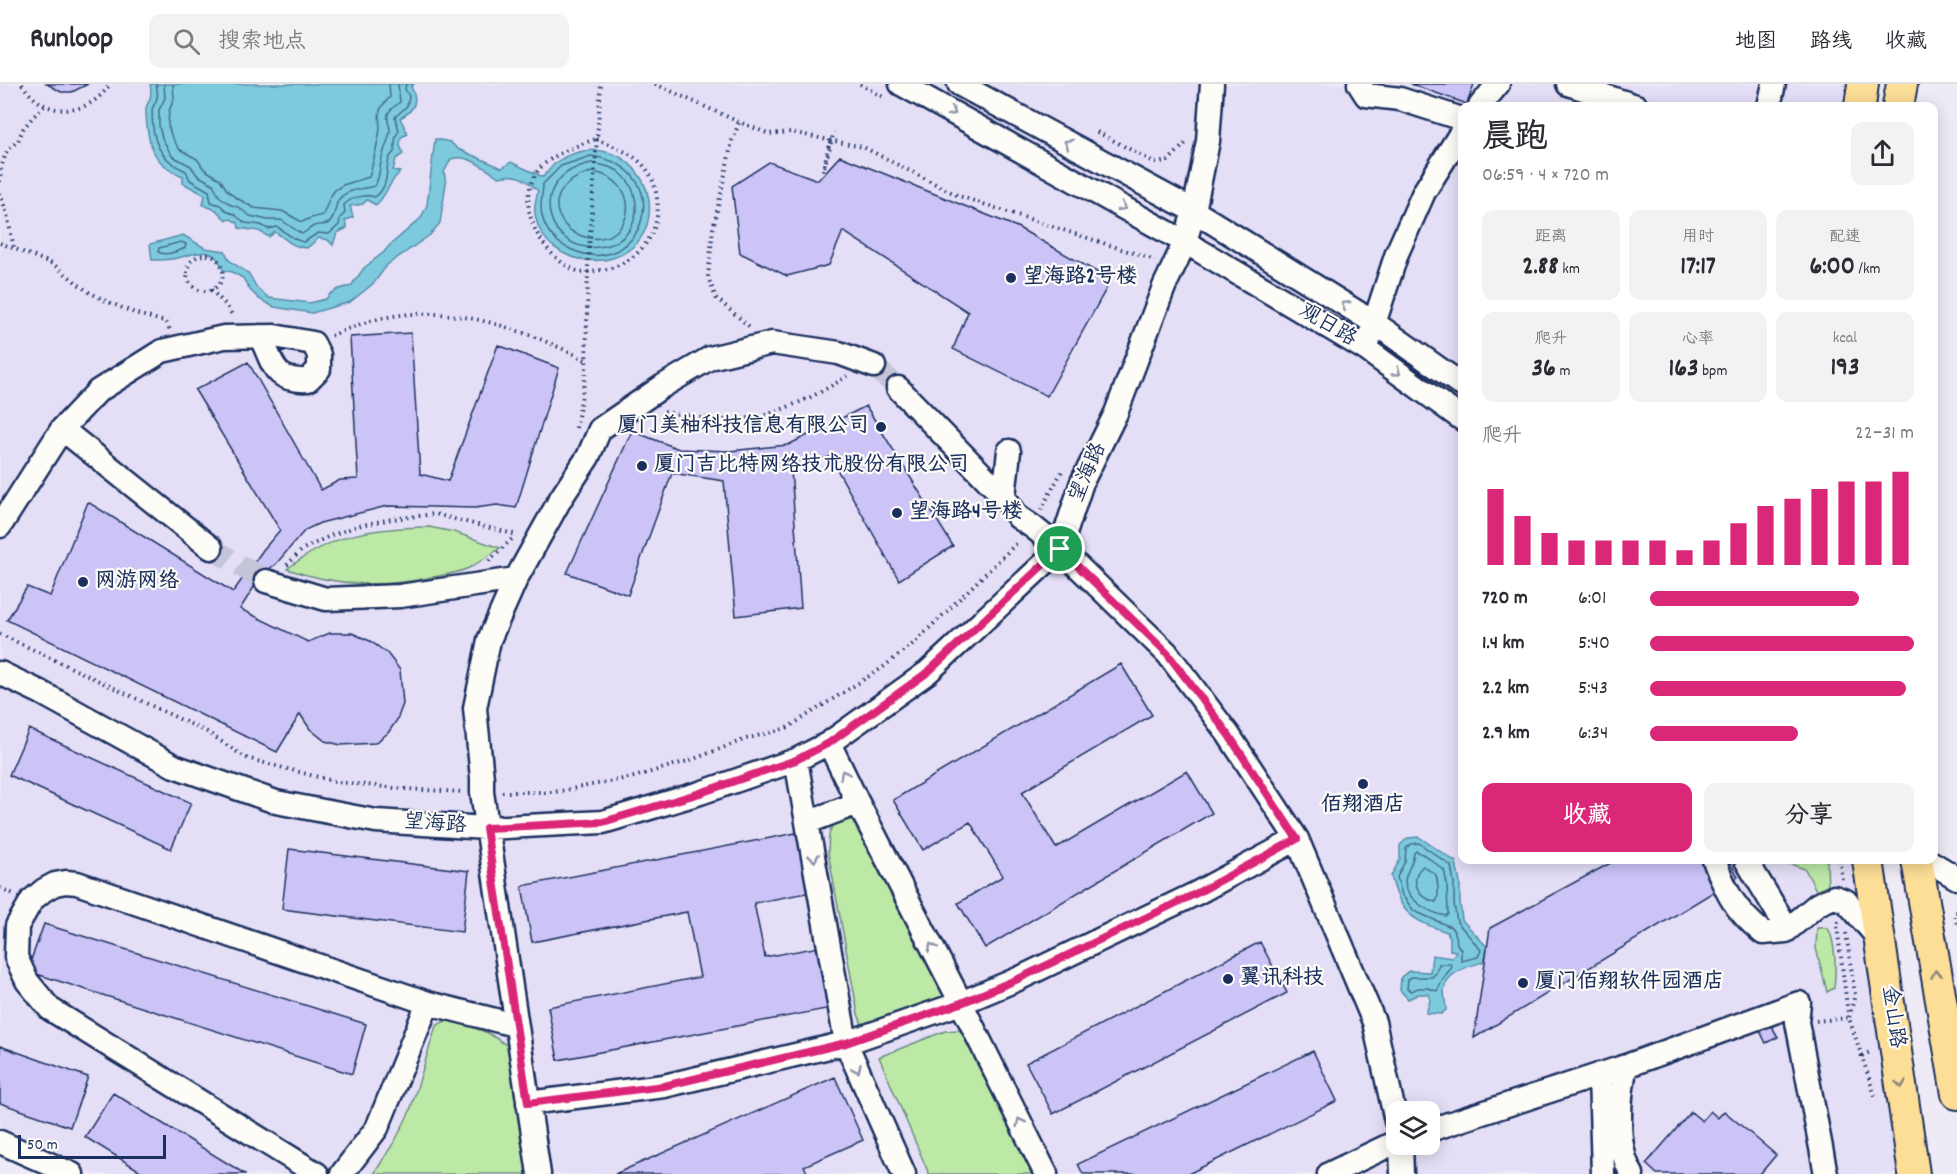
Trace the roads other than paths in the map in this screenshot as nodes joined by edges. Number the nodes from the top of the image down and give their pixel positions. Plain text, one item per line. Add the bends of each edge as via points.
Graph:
1 (959, 84) edge
2 (1212, 84) edge
3 (1359, 84) edge
4 (1498, 84) edge
5 (1774, 84) edge
6 (1863, 84) edge
7 (1902, 84) edge
8 (896, 92) edge
9 (1572, 92) edge
10 (1483, 102) edge
11 (1618, 102) edge
12 (1770, 102) edge
13 (1861, 102) edge
14 (1899, 102) edge
15 (1458, 118) edge
16 (1458, 137) edge
17 (1194, 212) junction
18 (1185, 242) junction
19 (1373, 322) junction
20 (251, 336) junction
21 (1367, 350) junction
22 (871, 364) tunnel mouth
23 (1458, 382) edge
24 (898, 388) tunnel mouth
25 (1458, 416) edge
26 (62, 429) junction
27 (1009, 452) dead end
28 (1004, 497) junction
29 (0, 526) edge
30 (212, 548) tunnel mouth
31 (1060, 549) junction
32 (273, 577) tunnel mouth
33 (516, 579) junction
34 (0, 673) edge
35 (829, 743) junction
36 (796, 760) junction
37 (858, 803) junction
38 (808, 822) junction
39 (486, 828) junction
40 (1297, 839) junction
41 (1716, 864) edge
42 (1748, 864) edge
43 (1869, 864) edge
44 (1918, 864) edge
45 (1934, 864) edge
46 (1957, 878) edge
47 (1786, 931) junction
48 (1881, 941) junction
49 (428, 1003) junction
50 (961, 1003) junction
51 (515, 1025) junction
52 (846, 1043) junction
53 (1626, 1066) junction
54 (1600, 1074) junction
55 (1957, 1094) edge
56 (1392, 1101) edge
57 (528, 1103) junction
58 (1440, 1127) edge
59 (0, 1142) edge
60 (1386, 1147) edge
61 (1401, 1155) edge
62 (72, 1174) edge
63 (317, 1174) edge
64 (342, 1174) edge
65 (538, 1174) edge
66 (904, 1174) edge
67 (1046, 1174) edge
68 (1329, 1174) edge
69 (1402, 1174) edge
70 (1603, 1174) edge
71 (1632, 1174) edge
72 (1826, 1174) edge
73 (1914, 1174) edge

17 -> 1 street, 观日路
2 - 17 street via 1208,141
3 - 15 street via 1366,95 1400,99
4 - 10 street
5 - 12 street
6 - 13 main road
7 - 14 main road
8 -> 18 street, 观日路
9 - 11 street
16 - 19 street via 1424,192
17 - 18 street
19 -> 17 street, 观日路
18 - 21 street, 观日路
18 - 31 street, 望海路 via 1116,413 1082,482
19 - 21 street
19 - 23 street, 观日路
20 - 20 street via 313,343 319,355 319,369 308,380 292,381 276,371
20 - 26 street via 224,337 162,351 98,391
21 -> 25 street, 观日路
22 - 33 street via 838,353 772,343 710,358 663,386 600,429 588,457
24 - 28 street
26 - 29 street
26 - 30 street
27 - 28 street
28 - 31 street via 1018,517
31 - 35 street, 望海路 via 928,672
31 - 40 street via 1167,653 1228,734
32 - 33 street via 326,599 400,596
33 - 39 street via 489,640 475,708
34 - 39 street, 望海路 via 174,766 276,802 376,821
35 - 36 street, 望海路
37 -> 35 street
36 - 38 street
36 - 39 street, 望海路 via 603,822
37 - 38 street
50 -> 37 street
38 -> 52 street
39 - 51 street
40 - 50 street via 1114,934
40 - 56 street via 1374,1022
41 - 47 street via 1743,916 1763,933
42 - 47 street
43 - 48 main road, 金山路
55 -> 44 main road
45 - 46 street
47 - 48 street via 1818,904 1834,897 1846,901
48 -> 73 main road, 金山路
49 - 51 street
49 - 63 street via 77,883 55,884 32,900 17,926 16,957 27,981 50,1009
49 - 64 street via 376,1128
50 - 52 street
67 -> 50 street
51 - 57 street
52 - 57 street via 664,1086
52 -> 66 street
53 - 54 street
53 - 71 street via 1621,1086 1621,1138
53 - 72 street via 1798,1003 1797,1022
54 - 58 street
54 - 70 street
57 - 65 street
59 - 62 street
60 - 68 street
61 - 69 street

